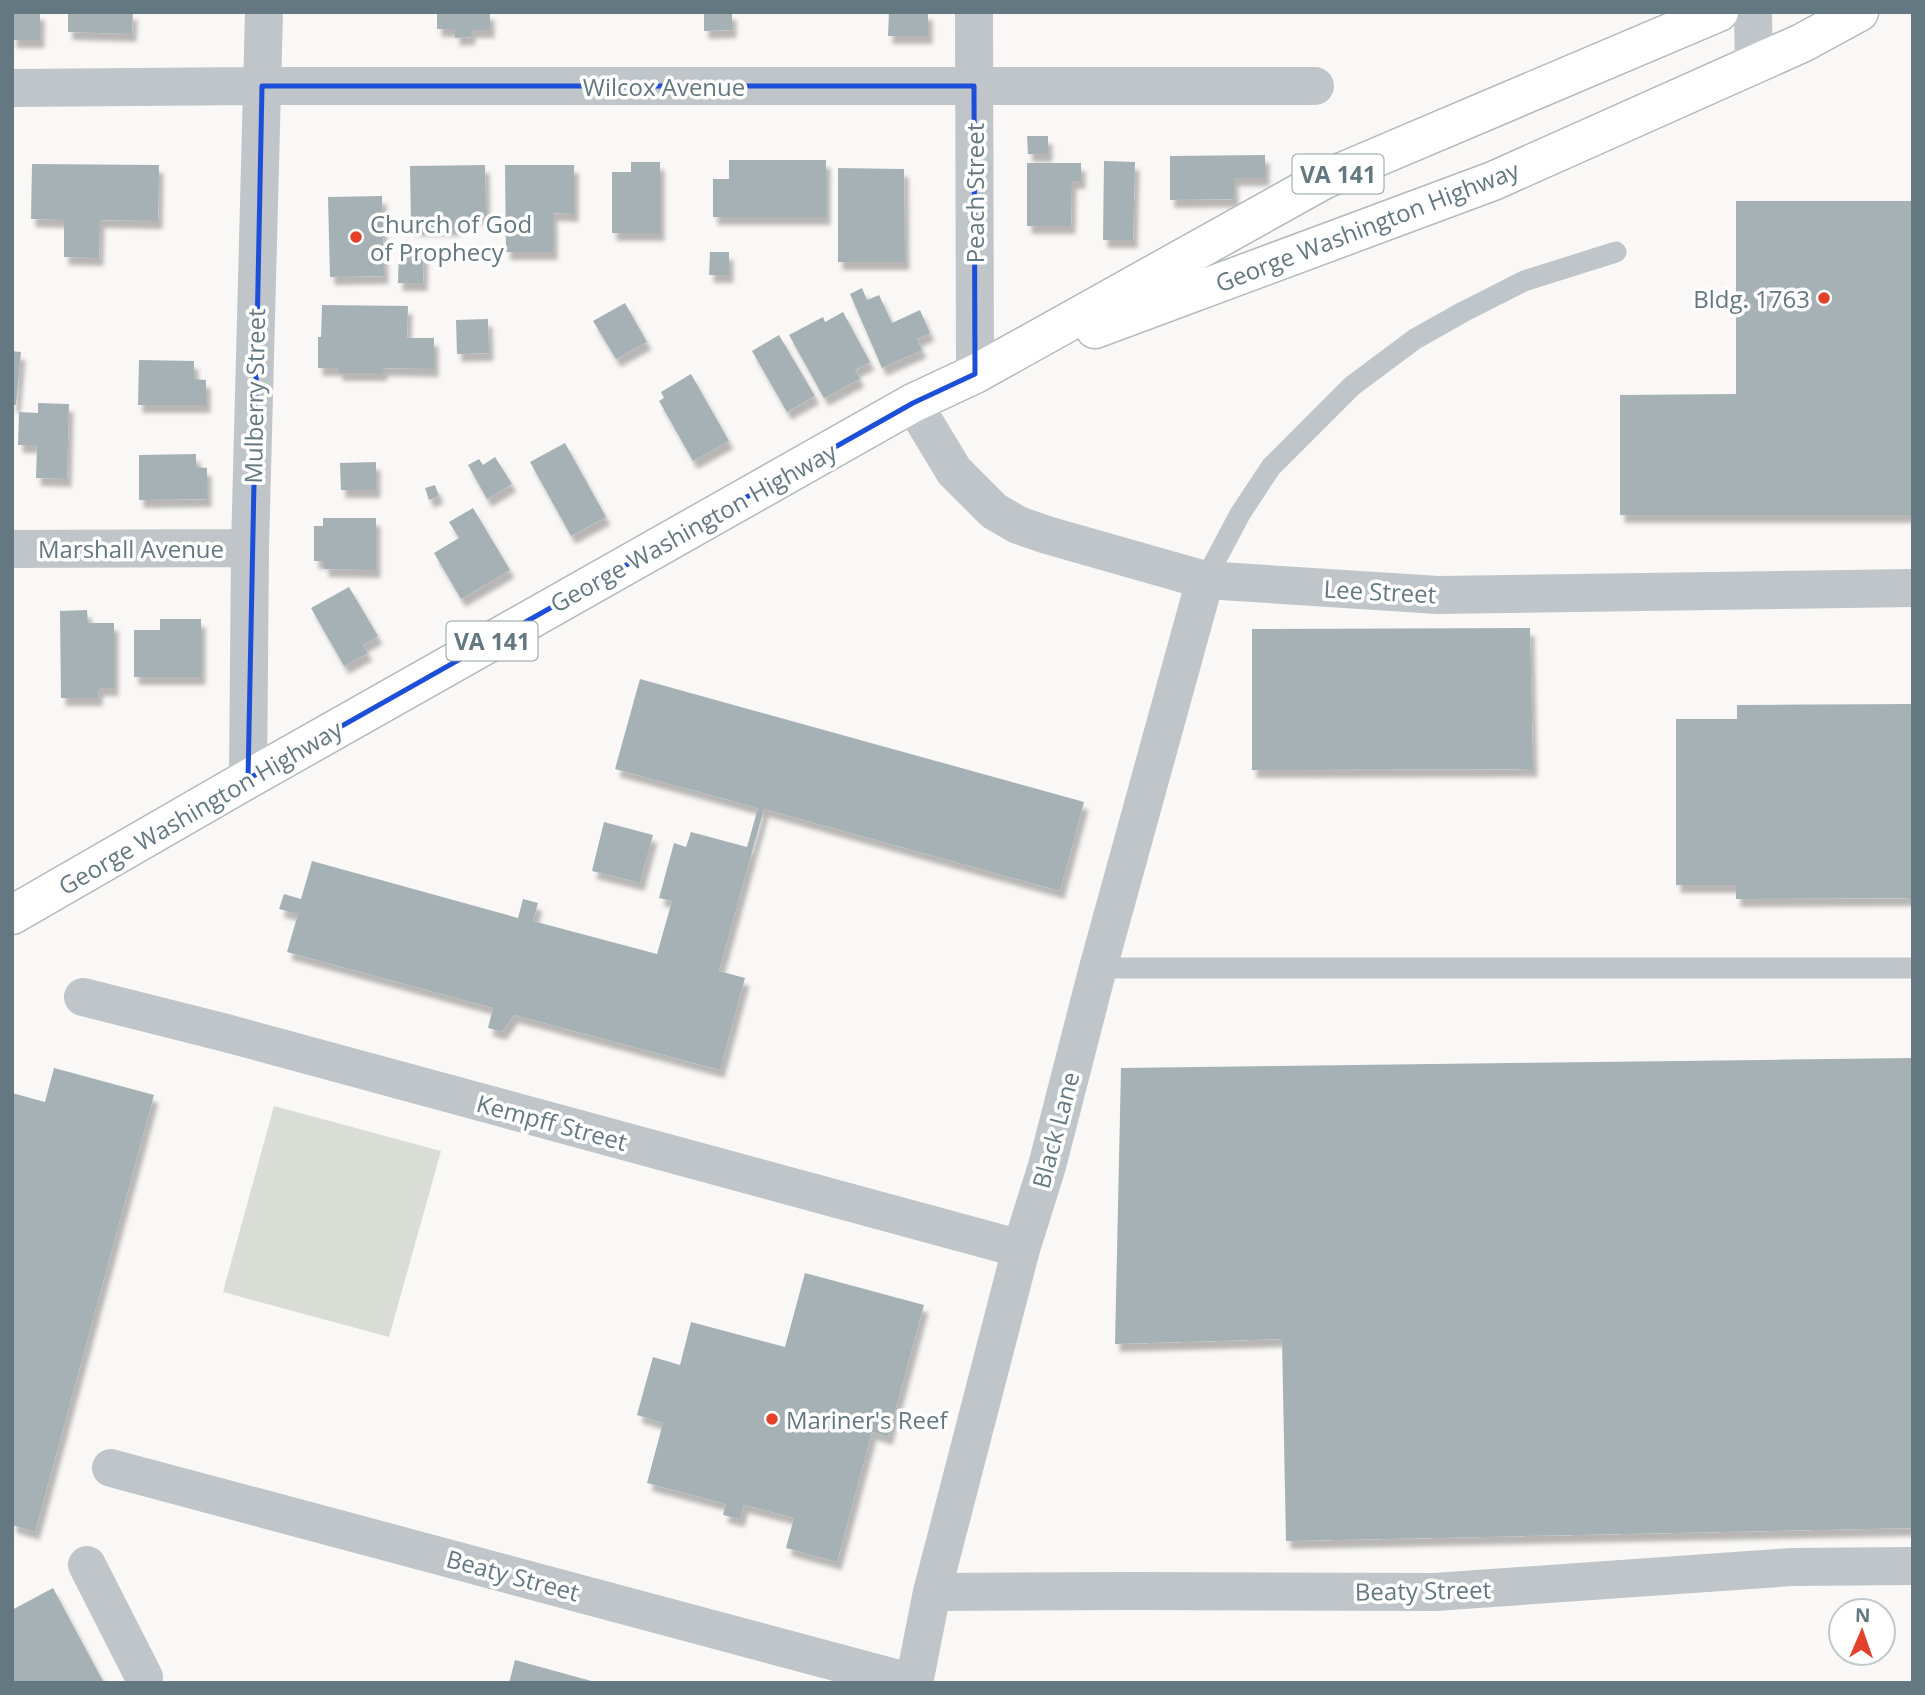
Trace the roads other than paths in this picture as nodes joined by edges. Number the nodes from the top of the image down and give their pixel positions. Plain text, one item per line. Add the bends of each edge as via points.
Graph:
1 (264, 12) edge
2 (974, 12) edge
3 (1719, 12) edge
4 (1753, 12) edge
5 (1859, 12) edge
6 (1754, 65) junction
7 (262, 86) junction
8 (974, 86) junction
9 (1315, 86) dead end
10 (12, 88) edge
11 (1616, 252) dead end
12 (975, 374) junction
13 (913, 403) junction
14 (250, 548) junction
15 (12, 549) edge
16 (1205, 580) junction
17 (1913, 588) edge
18 (247, 779) junction
19 (12, 915) edge
20 (1098, 968) junction
21 (1913, 968) edge
22 (83, 997) dead end
23 (1021, 1249) junction
24 (111, 1468) dead end
25 (87, 1565) dead end
26 (1913, 1566) edge
27 (932, 1592) junction
28 (144, 1677) dead end
29 (914, 1683) edge

1 - 7 street, Mulberry Street
2 - 8 street, Peach Street
3 - 12 main road, George Washington Highway / VA 141 via 1323,180
4 - 6 street
5 - 6 main road, VA 141
6 - 12 main road, George Washington Highway / VA 141 via 1493,181
7 - 8 street, Wilcox Avenue
7 - 10 street, Wilcox Avenue
7 - 14 street, Mulberry Street
8 - 9 street, Wilcox Avenue
8 - 12 street, Peach Street
11 - 16 lane via 1524,281 1415,339 1352,386 1271,467
12 - 13 main road, George Washington Highway / VA 141
13 - 16 street, Lee Street via 954,471 993,511 1047,535
13 - 18 main road, George Washington Highway / VA 141
14 - 15 street, Marshall Avenue
14 - 18 street, Mulberry Street
16 - 17 street, Lee Street via 1438,595
16 - 20 street, Black Lane
18 - 19 main road, George Washington Highway / VA 141
20 - 21 lane
20 - 23 street, Black Lane
22 - 23 street, Kempff Street
23 - 27 street, Black Lane
24 - 29 street, Beaty Street
25 - 28 street
26 - 27 street, Beaty Street via 1792,1567 1435,1592
27 - 29 street, Black Lane

